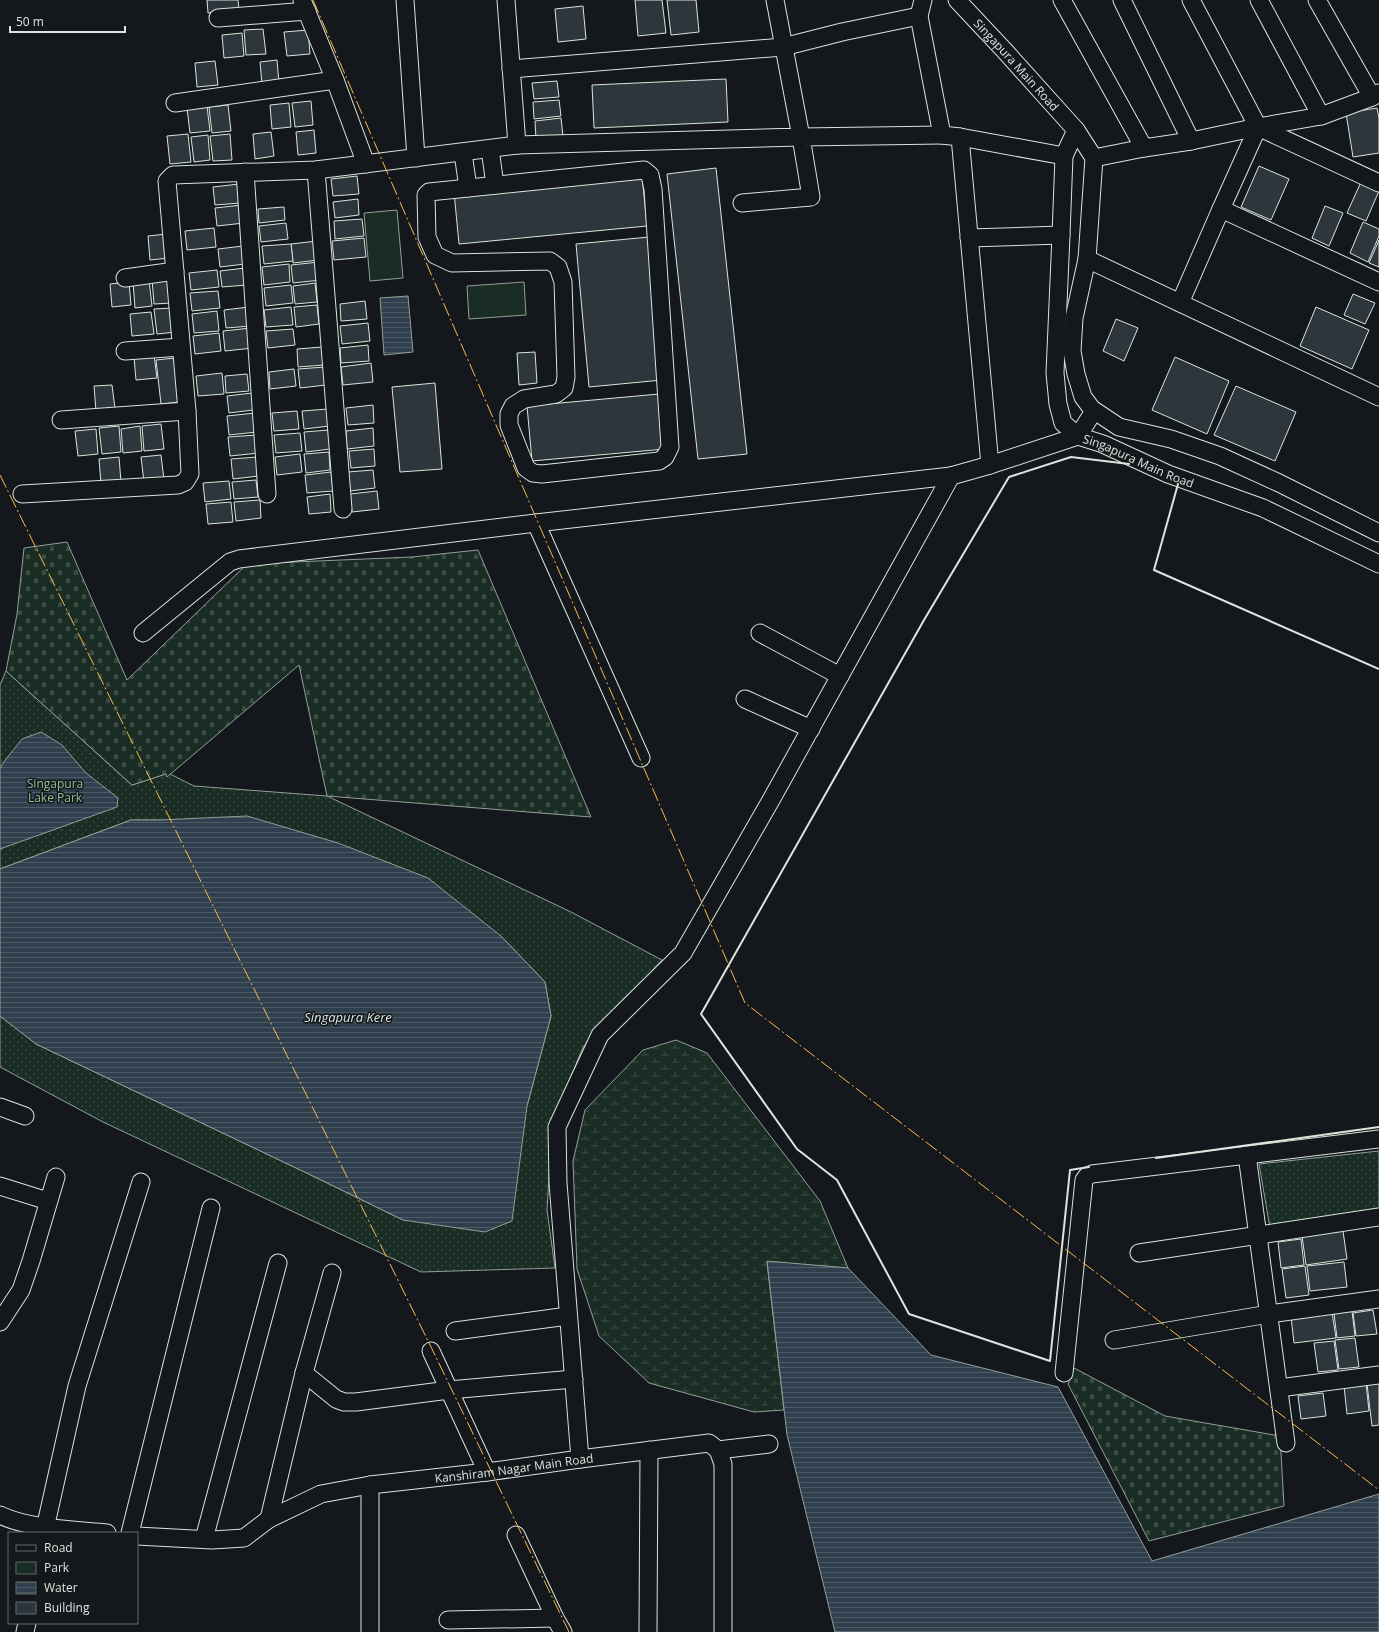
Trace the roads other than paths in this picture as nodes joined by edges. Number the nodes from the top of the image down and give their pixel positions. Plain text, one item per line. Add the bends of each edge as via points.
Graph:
1 (405, 0) edge
2 (506, 0) edge
3 (776, 0) edge
4 (957, 0) edge
5 (1062, 0) edge
6 (1122, 0) edge
7 (1191, 0) edge
8 (1259, 0) edge
9 (1317, 0) edge
10 (305, 6) edge
11 (921, 8) edge
12 (218, 18) dead end
13 (783, 47) junction
14 (511, 69) junction
15 (335, 80) junction
16 (1375, 95) edge
17 (175, 103) dead end
18 (1321, 116) junction
19 (1258, 127) junction
20 (1076, 130) junction
21 (942, 135) junction
22 (801, 137) junction
23 (960, 137) junction
24 (1192, 141) junction
25 (517, 145) junction
26 (1144, 148) junction
27 (490, 149) junction
28 (463, 153) junction
29 (1064, 156) junction
30 (416, 158) junction
31 (1094, 158) junction
32 (366, 164) junction
33 (316, 170) junction
34 (245, 172) junction
35 (1379, 183) edge
36 (495, 185) junction
37 (468, 188) junction
38 (742, 203) dead end
39 (1221, 209) junction
40 (1061, 235) junction
41 (969, 238) junction
42 (1088, 259) junction
43 (175, 271) junction
44 (124, 278) dead end
45 (1379, 282) edge
46 (1180, 303) junction
47 (181, 347) junction
48 (125, 351) dead end
49 (1379, 397) edge
50 (187, 411) junction
51 (1094, 411) junction
52 (61, 420) dead end
53 (1078, 436) junction
54 (990, 465) junction
55 (951, 476) junction
56 (22, 494) dead end
57 (267, 494) dead end
58 (343, 509) dead end
59 (536, 523) junction
60 (1379, 532) edge
61 (1379, 564) edge
62 (143, 633) dead end
63 (760, 633) dead end
64 (840, 676) junction
65 (745, 699) dead end
66 (811, 728) junction
67 (641, 758) dead end
68 (0, 1107) edge
69 (25, 1116) dead end
70 (1379, 1139) edge
71 (1247, 1155) junction
72 (56, 1177) dead end
73 (141, 1182) dead end
74 (0, 1186) edge
75 (48, 1201) junction
76 (211, 1208) dead end
77 (1379, 1217) edge
78 (1258, 1235) junction
79 (1139, 1253) dead end
80 (278, 1263) dead end
81 (332, 1273) dead end
82 (1379, 1299) edge
83 (1269, 1314) junction
84 (568, 1316) junction
85 (0, 1322) edge
86 (455, 1331) dead end
87 (1114, 1340) dead end
88 (431, 1351) dead end
89 (304, 1373) junction
90 (1064, 1373) dead end
91 (1379, 1375) edge
92 (574, 1379) junction
93 (1279, 1388) junction
94 (449, 1390) junction
95 (1286, 1443) dead end
96 (769, 1444) dead end
97 (649, 1450) junction
98 (718, 1450) junction
99 (580, 1459) junction
100 (487, 1472) junction
101 (370, 1485) junction
102 (0, 1515) edge
103 (269, 1519) junction
104 (44, 1530) edge
105 (87, 1532) edge
106 (130, 1532) edge
107 (516, 1535) dead end
108 (138, 1536) edge
109 (204, 1539) junction
110 (448, 1620) dead end
111 (559, 1625) edge
112 (370, 1632) edge
113 (648, 1632) edge
114 (723, 1632) edge

1 - 30 street
2 - 14 street
3 - 13 street
4 - 20 street, Singapura Main Road
5 - 26 street
6 - 24 street
7 - 19 street
8 - 18 street
9 - 16 street
10 - 12 street
10 - 15 street
11 - 13 street
11 - 21 street
13 - 14 street
13 - 22 street
14 - 25 street
15 - 17 street
15 - 32 street
16 - 18 street
18 - 19 street
19 - 24 street
19 - 35 street
19 - 39 street
20 - 29 street, Singapura Main Road
20 - 31 street, Singapura Main Road
21 - 22 street
21 - 23 street
22 - 25 street
22 - 38 street via 811,197
23 - 29 street
23 - 41 street
24 - 26 street
25 - 27 street
26 - 31 street
27 - 28 street
27 - 36 street
28 - 30 street
28 - 37 street
29 - 40 street, Singapura Main Road
30 - 32 street
31 - 42 street, Singapura Main Road
32 - 33 street
33 - 34 street
33 - 58 street
34 - 43 street via 173,175 167,181
34 - 57 street
36 - 37 street
36 - 37 street via 644,170 650,175 670,447 665,457 659,461 564,472 533,473 526,468 509,425 510,414 513,406 524,398 556,394 564,388 566,377 563,282 558,267 550,261 452,263 435,255 427,236 426,195 429,192
39 - 45 street
39 - 46 street
40 - 41 street
40 - 53 street, Singapura Main Road via 1055,374 1063,423
41 - 54 street
42 - 46 street
42 - 51 street, Singapura Main Road via 1074,318 1072,351 1083,397
43 - 44 street
43 - 47 street
46 - 49 street
47 - 48 street
47 - 50 street
50 - 52 street
50 - 56 street via 190,474 185,482 178,485
51 - 53 street
51 - 60 street, Singapura Main Road via 1119,427 1171,439 1220,456
53 - 54 street
53 - 61 street, Singapura Main Road via 1103,444 1168,474 1263,508
54 - 55 street
55 - 59 street
55 - 64 street
59 - 62 street via 234,560
59 - 67 street
63 - 64 street
64 - 66 street
65 - 66 street
66 - 84 street via 682,952 600,1034 557,1127 558,1184
68 - 69 street
70 - 71 street
71 - 78 street
71 - 90 street via 1087,1176 1084,1180
72 - 75 street
73 - 104 street via 77,1386
74 - 75 street
75 - 85 street via 21,1290
76 - 106 street
77 - 78 street
78 - 79 street
78 - 83 street
80 - 109 street
81 - 89 street
82 - 83 street
83 - 87 street
83 - 93 street
84 - 86 street
84 - 92 street
88 - 94 street
89 - 94 street via 336,1399 344,1402
89 - 103 street
91 - 93 street
92 - 94 street
92 - 99 street
93 - 95 street
94 - 100 street
96 - 98 street
97 - 98 street, Kanshiram Nagar Main Road via 709,1443
97 - 99 street, Kanshiram Nagar Main Road
97 - 113 street
98 - 114 street via 723,1464
99 - 100 street, Kanshiram Nagar Main Road
100 - 101 street, Kanshiram Nagar Main Road
101 - 103 street, Kanshiram Nagar Main Road via 321,1494
101 - 112 street
102 - 104 street
103 - 109 street, Kanshiram Nagar Main Road via 244,1538
104 - 105 street
107 - 111 street
108 - 109 street, Kanshiram Nagar Main Road
110 - 111 street

